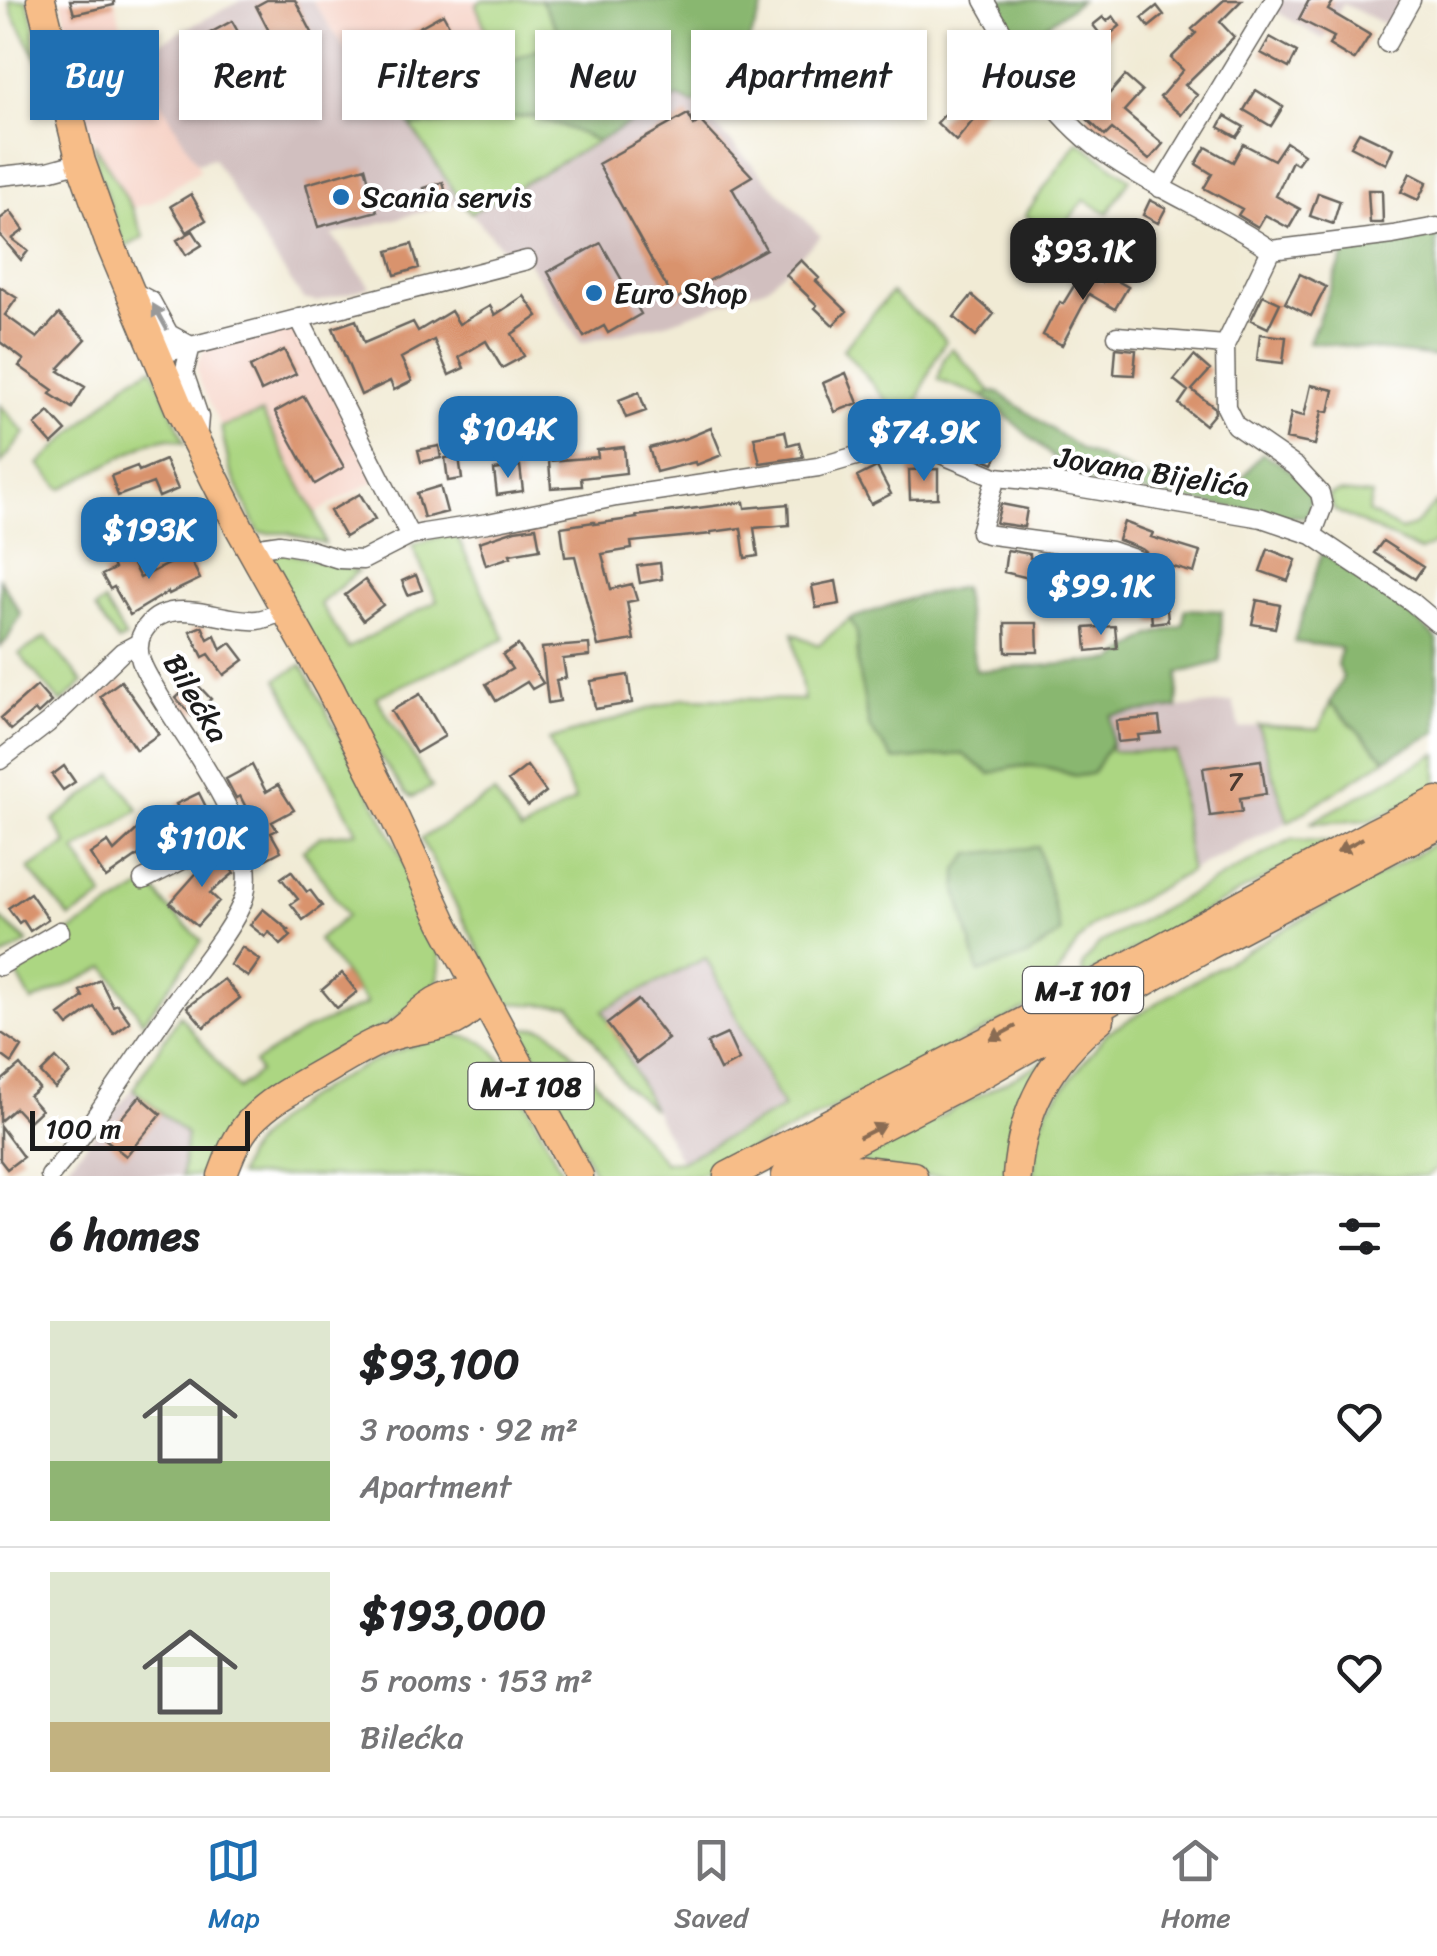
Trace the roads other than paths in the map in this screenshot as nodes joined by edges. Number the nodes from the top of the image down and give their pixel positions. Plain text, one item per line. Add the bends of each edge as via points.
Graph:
1 (41, 0) edge
2 (984, 0) edge
3 (1274, 0) edge
4 (1411, 0) edge
5 (1387, 43) dead end
6 (81, 162) junction
7 (0, 176) edge
8 (1160, 188) junction
9 (1437, 227) edge
10 (1271, 250) junction
11 (527, 260) dead end
12 (128, 289) junction
13 (299, 318) junction
14 (1117, 336) dead end
15 (191, 346) junction
16 (1225, 346) junction
17 (156, 355) junction
18 (196, 445) junction
19 (996, 477) junction
20 (1312, 534) junction
21 (410, 536) junction
22 (253, 552) junction
23 (1137, 560) dead end
24 (286, 610) junction
25 (1437, 623) edge
26 (139, 643) junction
27 (0, 760) edge
28 (1437, 801) edge
29 (1437, 825) edge
30 (238, 832) junction
31 (1409, 839) joint
32 (143, 880) dead end
33 (443, 922) junction
34 (60, 931) dead end
35 (1208, 946) junction
36 (0, 966) edge
37 (482, 996) junction
38 (436, 1015) junction
39 (514, 1056) junction
40 (225, 1171) edge
41 (50, 1176) edge
42 (578, 1176) edge
43 (728, 1176) edge
44 (786, 1176) edge
45 (823, 1176) edge
46 (913, 1176) edge
47 (1018, 1176) edge

1 - 6 main road, M-I 108
2 - 8 street via 1060,111 1100,151
3 - 8 street
4 - 5 street
6 - 7 street
6 - 12 main road, M-I 108
8 - 10 street
9 - 10 street
10 - 16 street
11 - 13 street
15 -> 12 street via 170,334 146,297
12 - 17 main road, M-I 108
13 - 15 street
13 - 21 street
14 - 16 street
15 - 17 street
15 - 18 street via 184,373 199,417
16 - 20 street via 1226,407 1241,430 1296,467 1320,493 1323,506
17 - 18 main road, M-I 108
18 - 22 main road, M-I 108
19 - 20 street, Jovana Bijelića via 1262,518
19 - 21 street, Jovana Bijelića via 924,447 898,444 818,467
19 - 23 street via 980,532
20 - 25 street, Jovana Bijelića
21 - 22 street, Jovana Bijelića via 363,560 280,544
22 - 24 main road, M-I 108
24 - 26 street, Bilećka via 258,620 166,613
24 - 33 main road, M-I 108
26 - 27 street
26 - 30 street, Bilećka via 144,667
28 -> 43 main road, M-I 101
29 - 31 highway, M-I 101
30 - 32 street
30 - 41 street, Bilećka via 247,867 245,896 235,915
31 - 35 main road, M-I 101
33 - 37 main road, M-I 108
33 - 38 main road via 448,970
34 - 36 street
44 -> 35 main road, M-I 101
35 - 47 main road via 1106,1014 1070,1048 1031,1106
37 - 38 main road via 454,992
37 - 39 main road, M-I 108
38 - 39 main road via 482,1030
38 - 40 main road via 288,1091 251,1121
39 - 42 main road, M-I 108
45 - 46 main road via 855,1169

